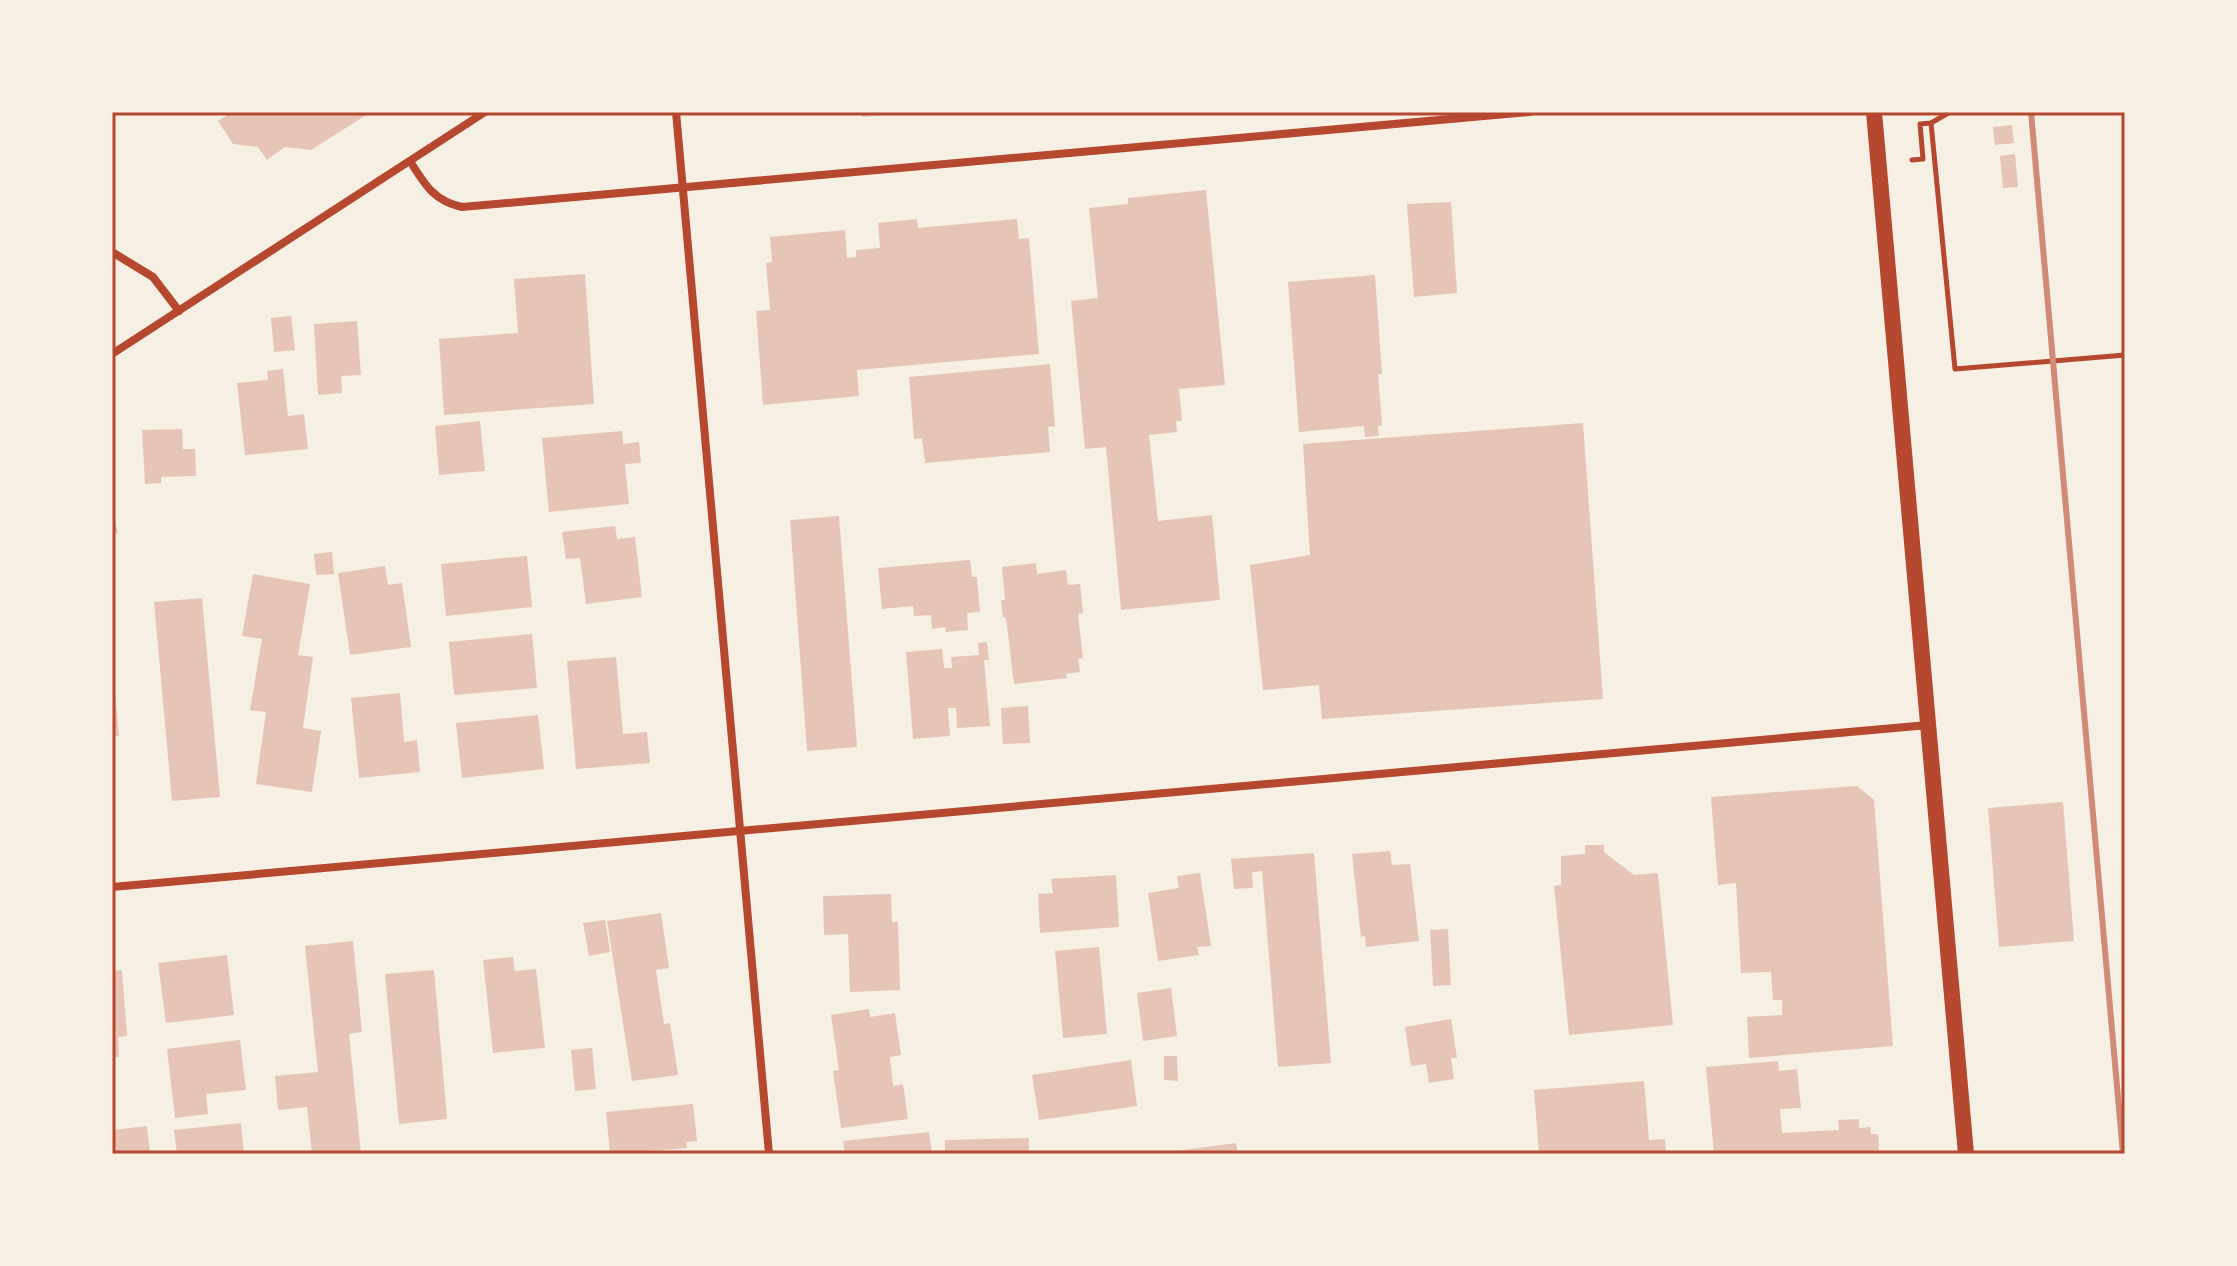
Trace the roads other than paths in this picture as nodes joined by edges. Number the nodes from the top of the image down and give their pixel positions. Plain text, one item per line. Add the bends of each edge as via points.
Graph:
1 (485, 112) edge
2 (676, 112) edge
3 (1530, 112) edge
4 (1874, 112) edge
5 (410, 161) junction
6 (683, 187) junction
7 (112, 252) edge
8 (179, 311) junction
9 (112, 354) edge
10 (1928, 725) junction
11 (739, 830) junction
12 (112, 887) edge
13 (769, 1154) edge
14 (1966, 1154) edge

1 - 5 street
2 - 6 street
3 - 6 street
4 - 10 main road
5 - 6 street via 428,190 447,204 462,207
5 - 8 street
6 - 11 street
7 - 8 street via 153,277
8 - 9 street
10 - 11 street
10 - 14 main road
11 - 12 street
11 - 13 street

